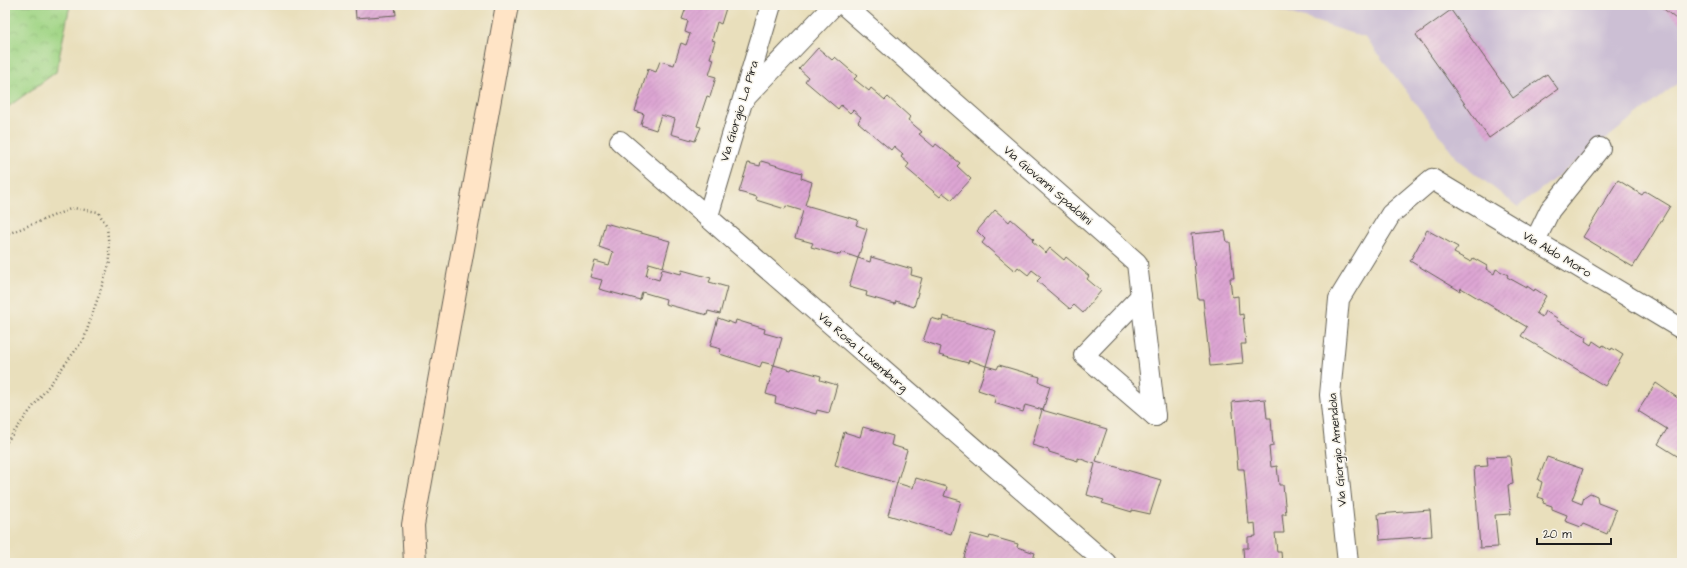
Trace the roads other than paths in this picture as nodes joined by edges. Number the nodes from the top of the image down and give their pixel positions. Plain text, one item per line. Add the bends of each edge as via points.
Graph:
1 (507, 5) edge
2 (771, 5) edge
3 (834, 5) edge
4 (844, 5) edge
5 (742, 101) junction
6 (620, 141) dead end
7 (1600, 148) dead end
8 (1432, 179) joint
9 (708, 216) junction
10 (1535, 241) junction
11 (1141, 296) junction
12 (1682, 328) edge
13 (415, 563) edge
14 (1106, 563) edge
15 (1348, 563) edge

1 - 13 main road via 413,525
2 - 5 street, Via Giorgio La Pira
3 - 5 street
4 - 11 street, Via Giovanni Spadolini via 1137,263
5 - 9 street, Via Giorgio La Pira
6 - 9 street, Via Rosa Luxemburg
7 - 10 street via 1550,210
8 - 10 street, Via Aldo Moro
8 - 15 street, Via Giorgio Amendola via 1391,214 1339,299 1330,395
9 - 14 street, Via Rosa Luxemburg
10 - 12 street, Via Aldo Moro
11 - 11 street, Via Giovanni Spadolini via 1155,416 1084,355

